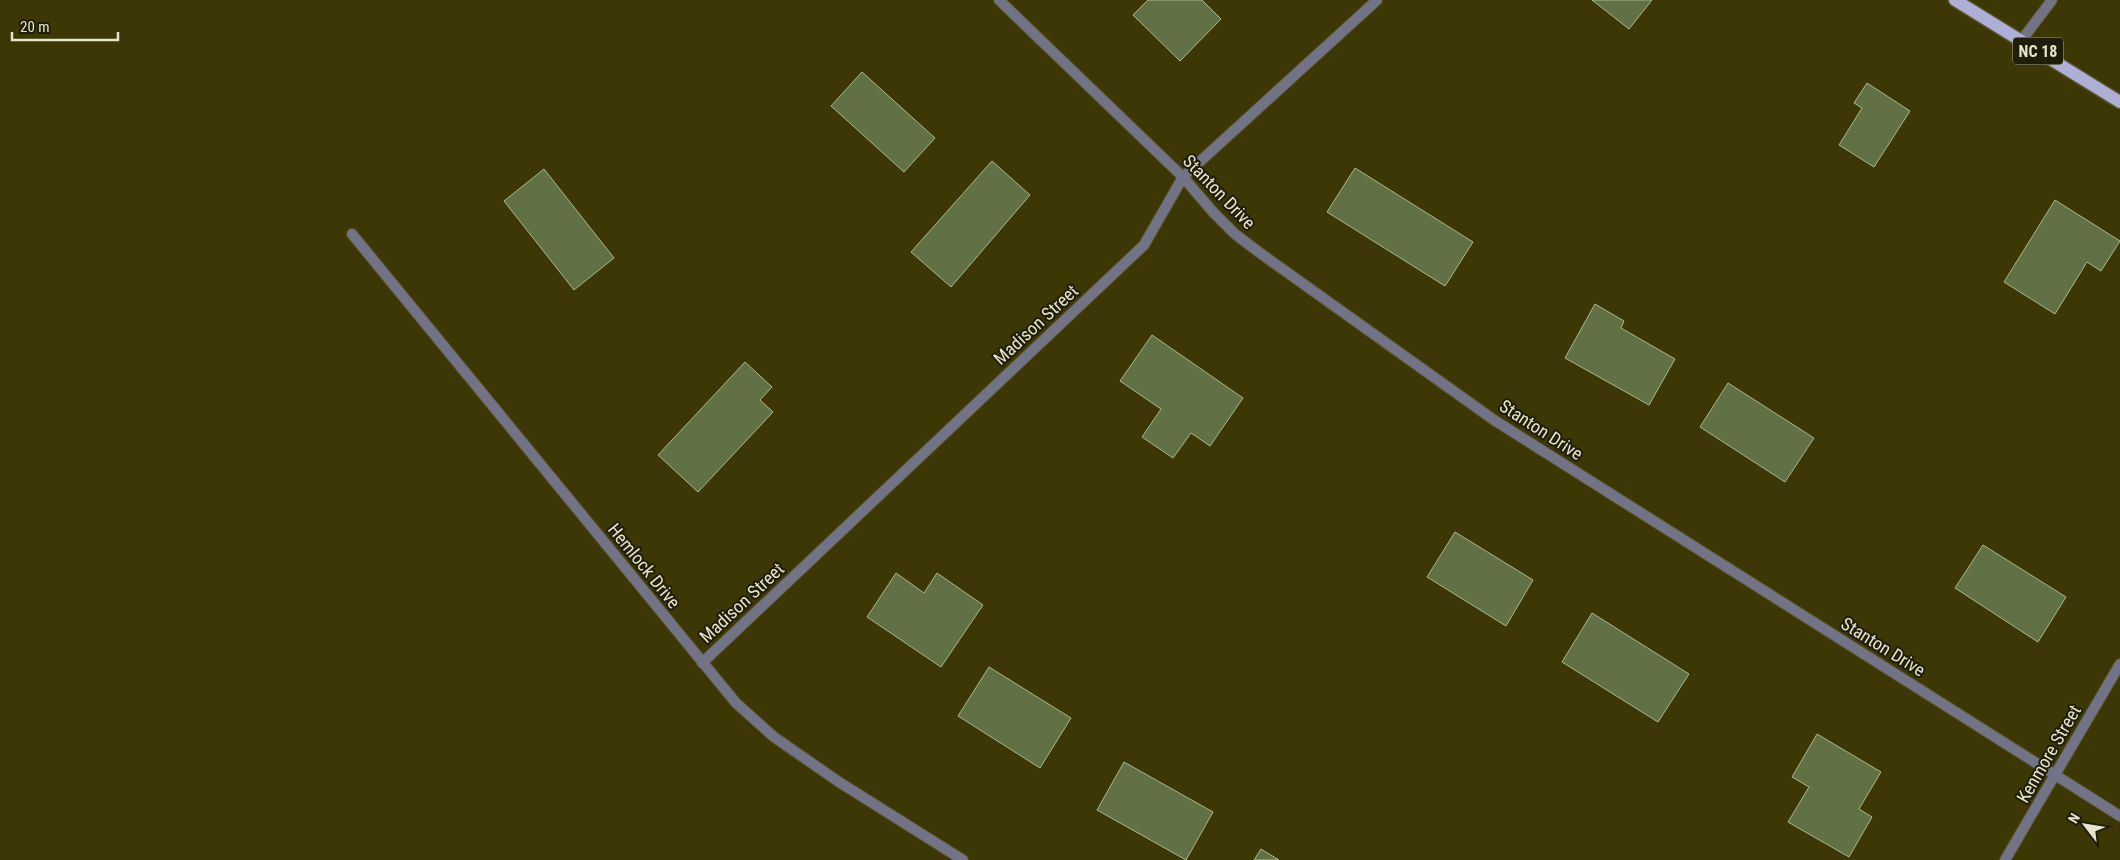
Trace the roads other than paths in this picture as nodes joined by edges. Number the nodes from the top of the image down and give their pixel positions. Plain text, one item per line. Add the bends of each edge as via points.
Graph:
1 (999, 0) edge
2 (1377, 0) edge
3 (1955, 0) edge
4 (2052, 0) edge
5 (2021, 41) junction
6 (2120, 102) edge
7 (1183, 177) junction
8 (352, 234) dead end
9 (702, 663) junction
10 (2120, 664) edge
11 (2056, 776) junction
12 (2120, 816) edge
13 (963, 860) edge
14 (2005, 860) edge

1 - 7 street, Stanton Drive
2 - 7 street, Madison Street
3 - 5 main road, NC 18
4 - 5 street
5 - 6 main road, NC 18
7 - 9 street, Madison Street via 1144,244
7 - 11 street, Stanton Drive via 1213,212 1260,253 1494,420
8 - 9 street, Hemlock Drive
9 - 13 street, Hemlock Drive via 736,703 774,737
10 - 11 street, Kenmore Street
11 - 12 street, Stanton Drive
11 - 14 street, Kenmore Street

